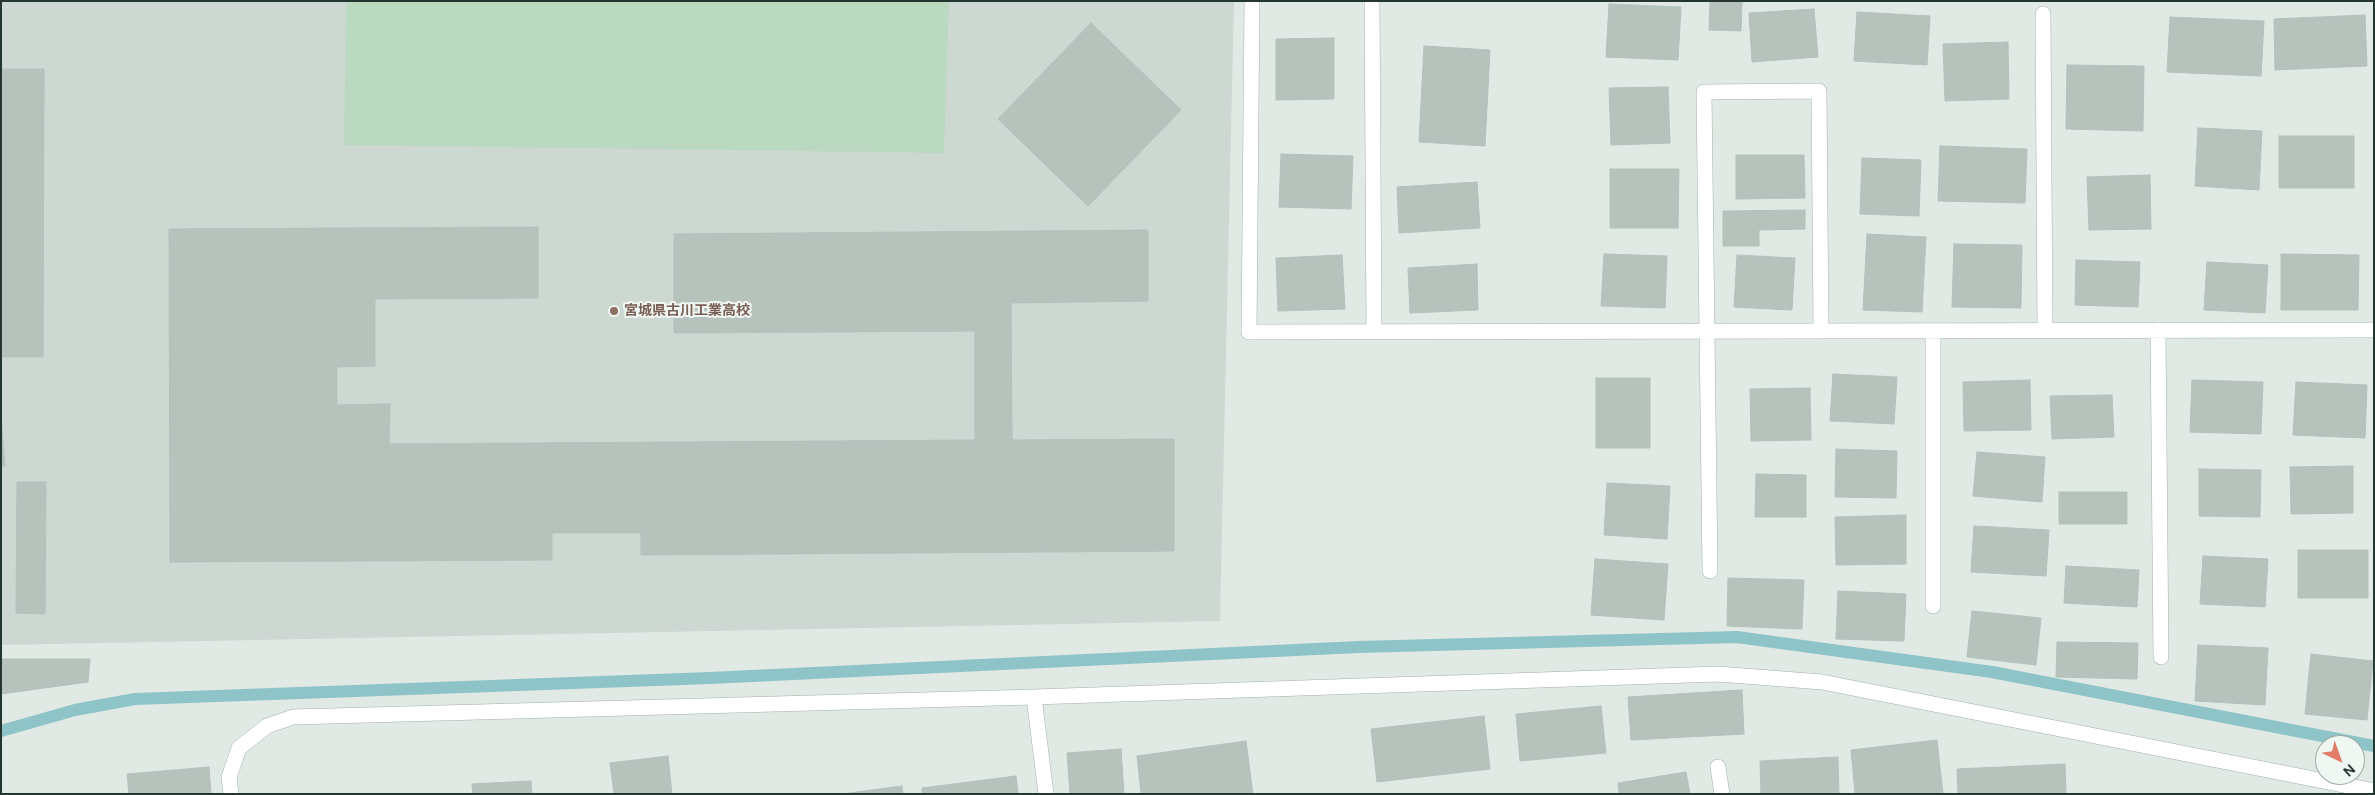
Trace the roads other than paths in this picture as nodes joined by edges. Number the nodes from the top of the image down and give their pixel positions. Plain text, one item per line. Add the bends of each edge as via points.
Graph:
1 (1252, 1) edge
2 (1372, 1) edge
3 (2043, 14) dead end
4 (2158, 330) junction
5 (2374, 330) edge
6 (1707, 331) junction
7 (1821, 331) junction
8 (1933, 331) junction
9 (2045, 331) junction
10 (1374, 332) junction
11 (1710, 571) dead end
12 (1933, 606) dead end
13 (2161, 657) dead end
14 (1034, 697) junction
15 (1718, 767) dead end
16 (2374, 791) edge
17 (231, 794) edge
18 (1046, 794) edge
19 (1722, 794) edge

1 - 10 street via 1249,332
2 - 10 street
3 - 9 street
4 - 5 street
4 - 9 street
4 - 13 street
6 - 7 street
6 - 7 street via 1704,92 1819,91
6 - 10 street
6 - 11 street
7 - 8 street
8 - 9 street
8 - 12 street
14 - 16 street via 1718,674 1822,682
14 - 17 street via 293,717 267,726 239,748 229,778
14 - 18 street
15 - 19 street

